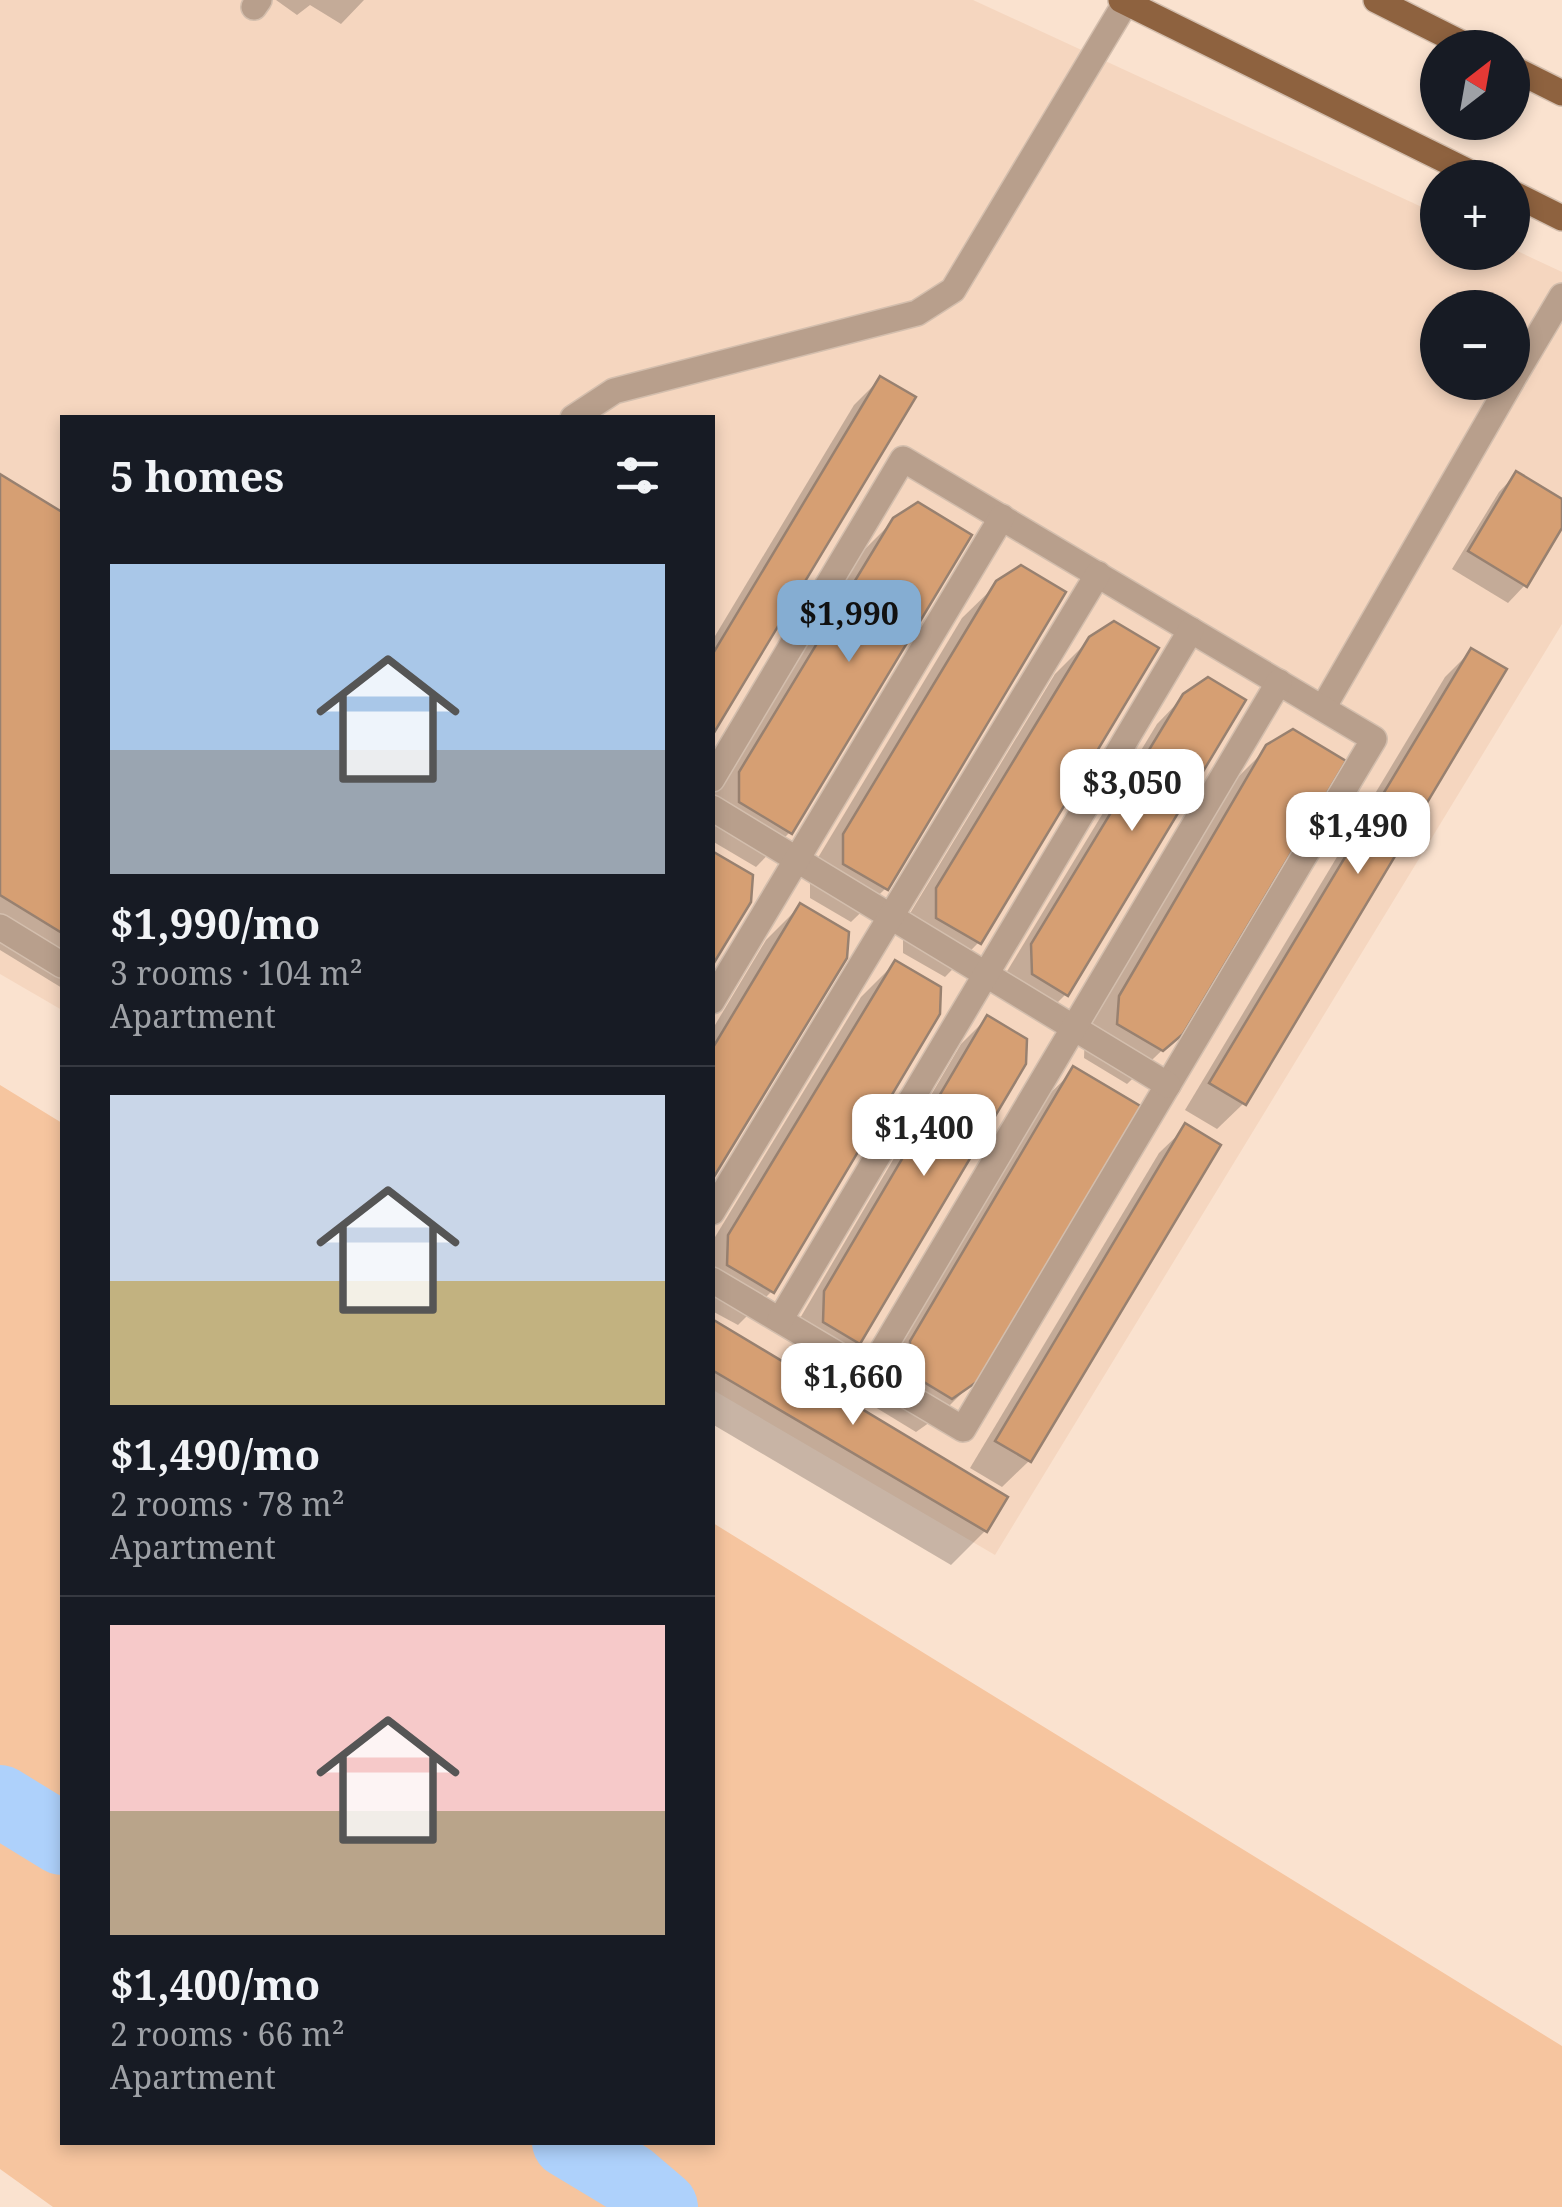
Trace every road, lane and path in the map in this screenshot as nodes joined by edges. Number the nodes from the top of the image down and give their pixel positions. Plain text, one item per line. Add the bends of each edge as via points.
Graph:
1 (1376, 0) edge
2 (1123, 1) edge
3 (1435, 30) edge
4 (1530, 77) edge
5 (1562, 93) edge
6 (1445, 160) edge
7 (1530, 202) edge
8 (1562, 218) edge
9 (1562, 296) edge
10 (1530, 350) edge
11 (1501, 400) edge
12 (577, 415) edge
13 (1002, 518) junction
14 (1098, 574) junction
15 (1191, 630) junction
16 (1279, 682) junction
17 (1323, 708) junction
18 (715, 774) edge
19 (715, 810) edge
20 (797, 859) junction
21 (890, 916) junction
22 (0, 927) edge
23 (60, 964) edge
24 (985, 974) junction
25 (715, 995) edge
26 (1073, 1027) junction
27 (1168, 1084) junction
28 (715, 1207) edge
29 (715, 1282) edge
30 (780, 1320) junction
31 (869, 1373) junction

1 - 3 main road
2 - 6 main road
2 - 12 lane via 954,290 917,313 614,390
4 - 5 main road
7 - 8 main road
9 - 10 lane
11 - 17 lane
13 - 14 lane
13 - 18 lane via 903,459
13 - 20 lane
14 - 15 lane
14 - 21 lane
15 - 16 lane
15 - 24 lane
16 - 17 lane
16 - 26 lane
17 - 27 lane via 1374,739
19 - 20 lane
20 - 21 lane
20 - 25 lane
21 - 24 lane
21 - 28 lane
22 - 23 lane
24 - 26 lane
24 - 30 lane
26 - 27 lane
26 - 31 lane
27 - 31 lane via 963,1430
29 - 30 lane
30 - 31 lane

